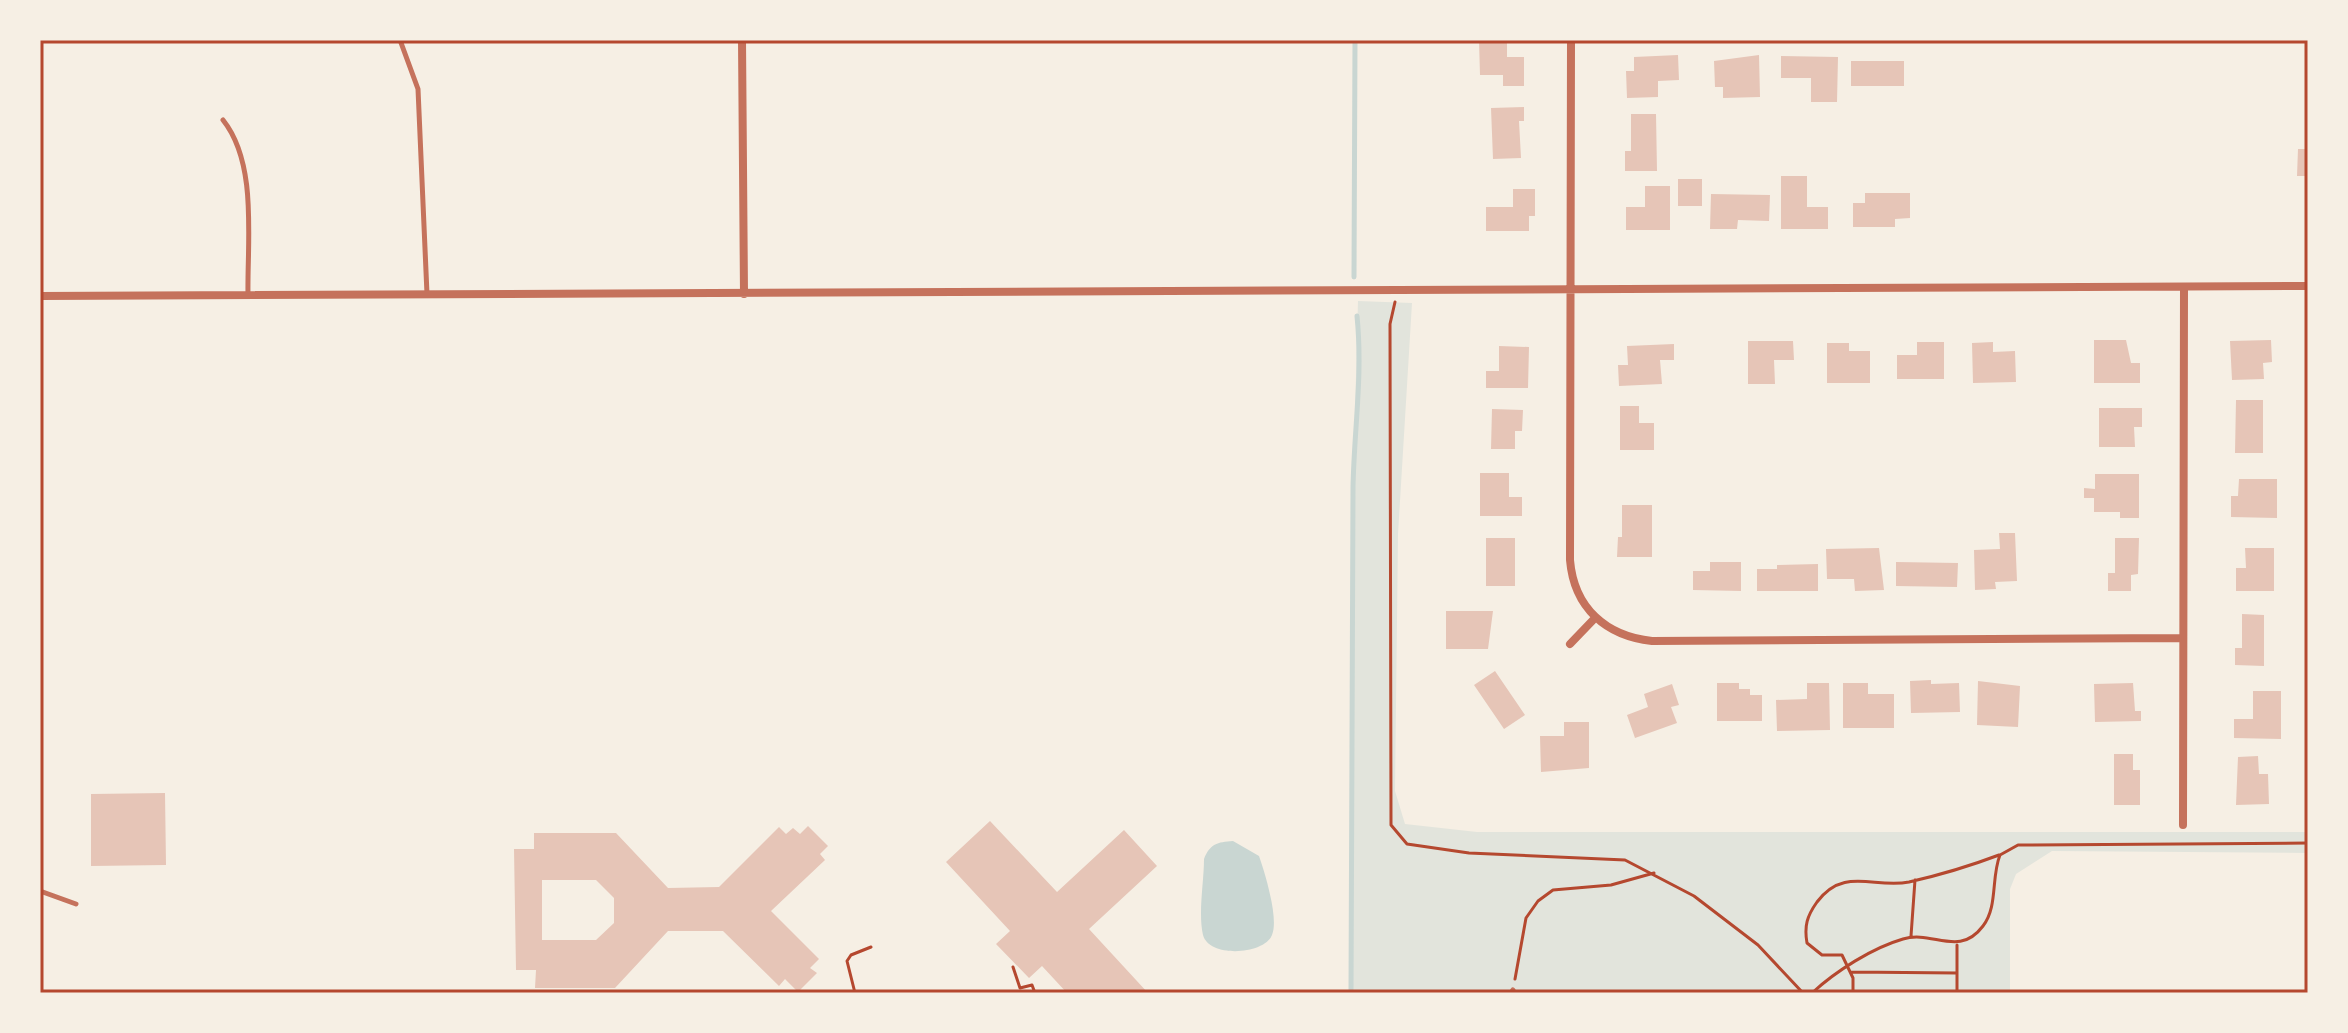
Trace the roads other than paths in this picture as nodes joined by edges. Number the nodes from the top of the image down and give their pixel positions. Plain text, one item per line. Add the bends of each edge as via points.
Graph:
1 (400, 40) edge
2 (742, 40) edge
3 (1571, 40) edge
4 (223, 120) dead end
5 (2308, 286) edge
6 (2184, 287) junction
7 (1571, 290) junction
8 (744, 294) junction
9 (427, 295) junction
10 (40, 296) edge
11 (248, 296) junction
12 (1595, 618) junction
13 (2183, 638) junction
14 (1570, 644) dead end
15 (2183, 825) dead end
16 (40, 891) edge
17 (76, 904) dead end

1 - 9 lane via 418,89
2 - 8 street
3 - 7 street
4 - 11 lane via 238,138 245,165
5 - 6 street
6 - 7 street
6 - 13 street
7 - 8 street
7 - 12 street via 1570,560 1578,595
8 - 9 street
9 - 11 street
10 - 11 street
12 - 13 street via 1613,631 1652,641
12 - 14 street
13 - 15 street
16 - 17 lane

